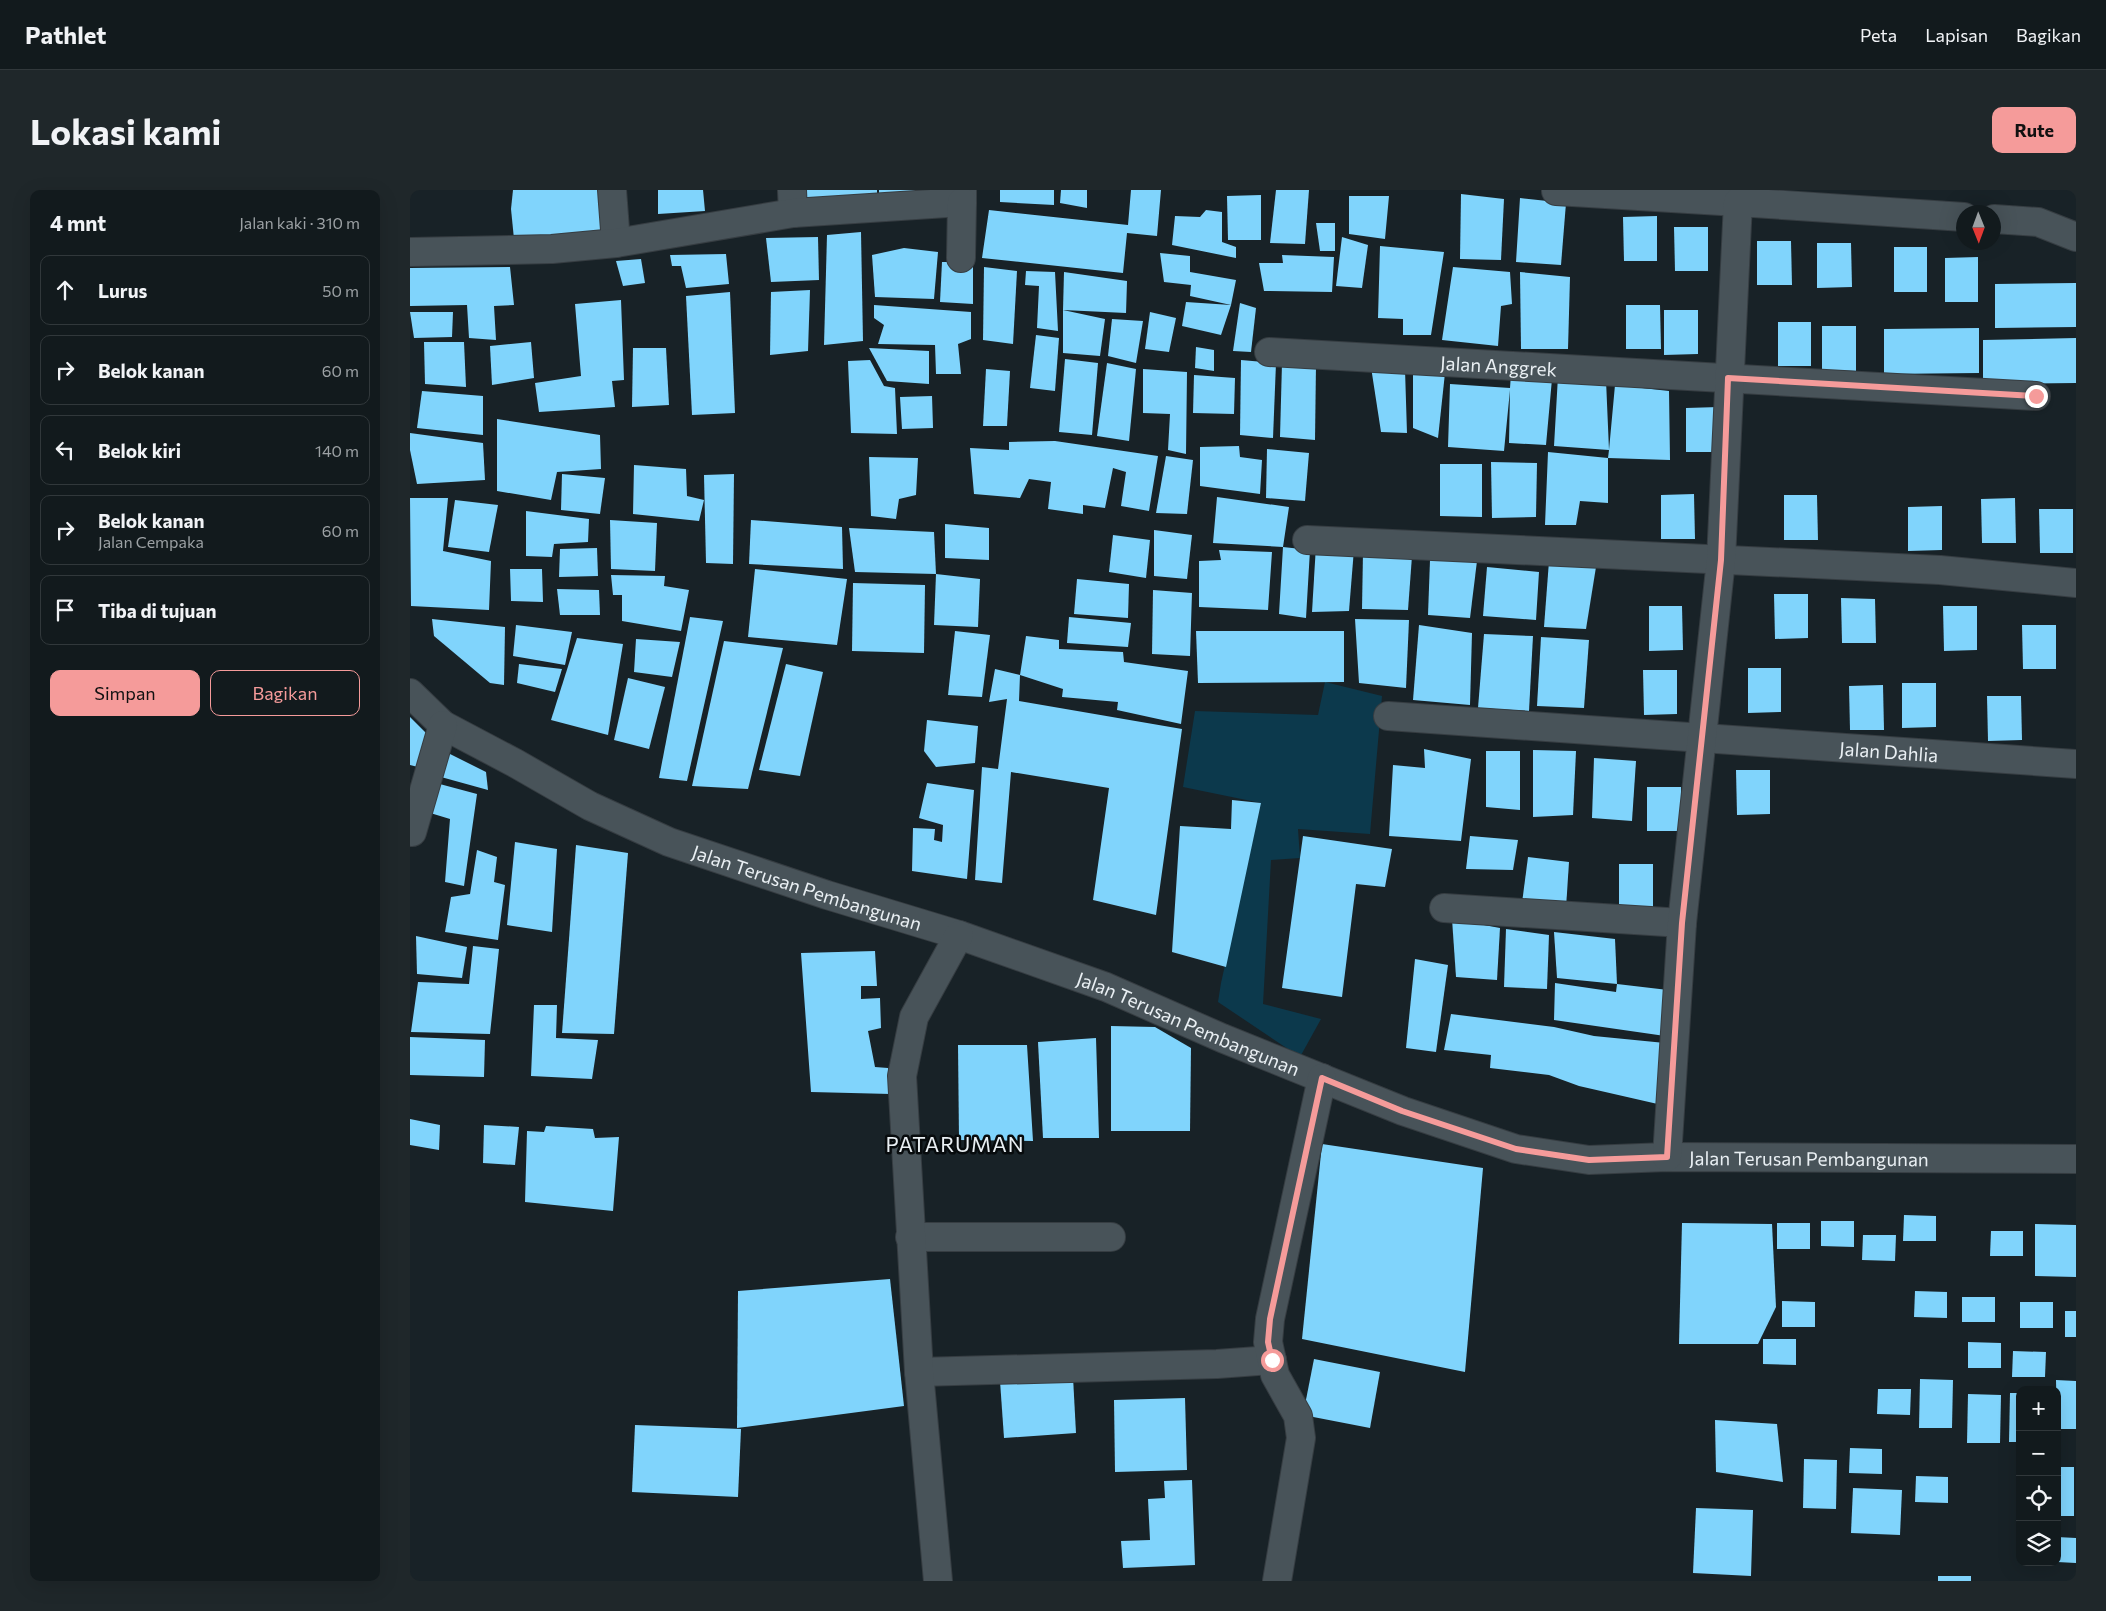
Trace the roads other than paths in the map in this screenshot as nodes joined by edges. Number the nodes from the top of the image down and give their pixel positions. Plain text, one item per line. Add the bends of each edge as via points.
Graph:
1 (612, 190) edge
2 (1556, 192) dead end
3 (962, 196) edge
4 (793, 201) edge
5 (1738, 202) junction
6 (1956, 216) edge
7 (2001, 219) edge
8 (2076, 237) edge
9 (616, 243) junction
10 (410, 252) edge
11 (961, 258) dead end
12 (1269, 352) dead end
13 (1728, 378) junction
14 (2036, 396) dead end
15 (1307, 540) dead end
16 (1721, 560) junction
17 (2076, 584) edge
18 (410, 694) edge
19 (1388, 716) dead end
20 (443, 725) junction
21 (1702, 739) junction
22 (2076, 764) edge
23 (412, 832) dead end
24 (1444, 908) dead end
25 (1682, 923) junction
26 (959, 935) junction
27 (1322, 1078) junction
28 (1667, 1157) junction
29 (2076, 1159) edge
30 (910, 1237) junction
31 (1111, 1237) dead end
32 (1272, 1360) junction
33 (919, 1372) junction
34 (938, 1581) edge
35 (1277, 1581) edge

1 - 9 street
2 - 5 street
3 - 4 street
3 - 11 street
4 - 9 street
5 - 6 street
5 - 13 street
7 - 8 street via 2038,222
9 - 10 street via 552,249
12 - 13 street, Jalan Anggrek
13 - 14 street, Jalan Anggrek
13 - 16 street
15 - 16 street
16 - 17 street via 1940,570
16 - 21 street
18 - 20 street, Jalan Terusan Pembangunan
19 - 21 street, Jalan Dahlia
20 - 23 street
20 - 26 street, Jalan Terusan Pembangunan via 590,806 669,842 826,895
21 - 22 street, Jalan Dahlia
21 - 25 street
24 - 25 street
25 - 28 street
26 - 27 street, Jalan Terusan Pembangunan via 1106,987
26 - 30 street via 914,1017 902,1076
27 - 28 street, Jalan Terusan Pembangunan via 1402,1111 1516,1149 1589,1160
27 - 32 street via 1270,1319 1268,1342
28 - 29 street, Jalan Terusan Pembangunan
30 - 31 street
30 - 33 street
32 - 33 street
32 - 35 street via 1275,1375 1298,1416 1301,1438
33 - 34 street

